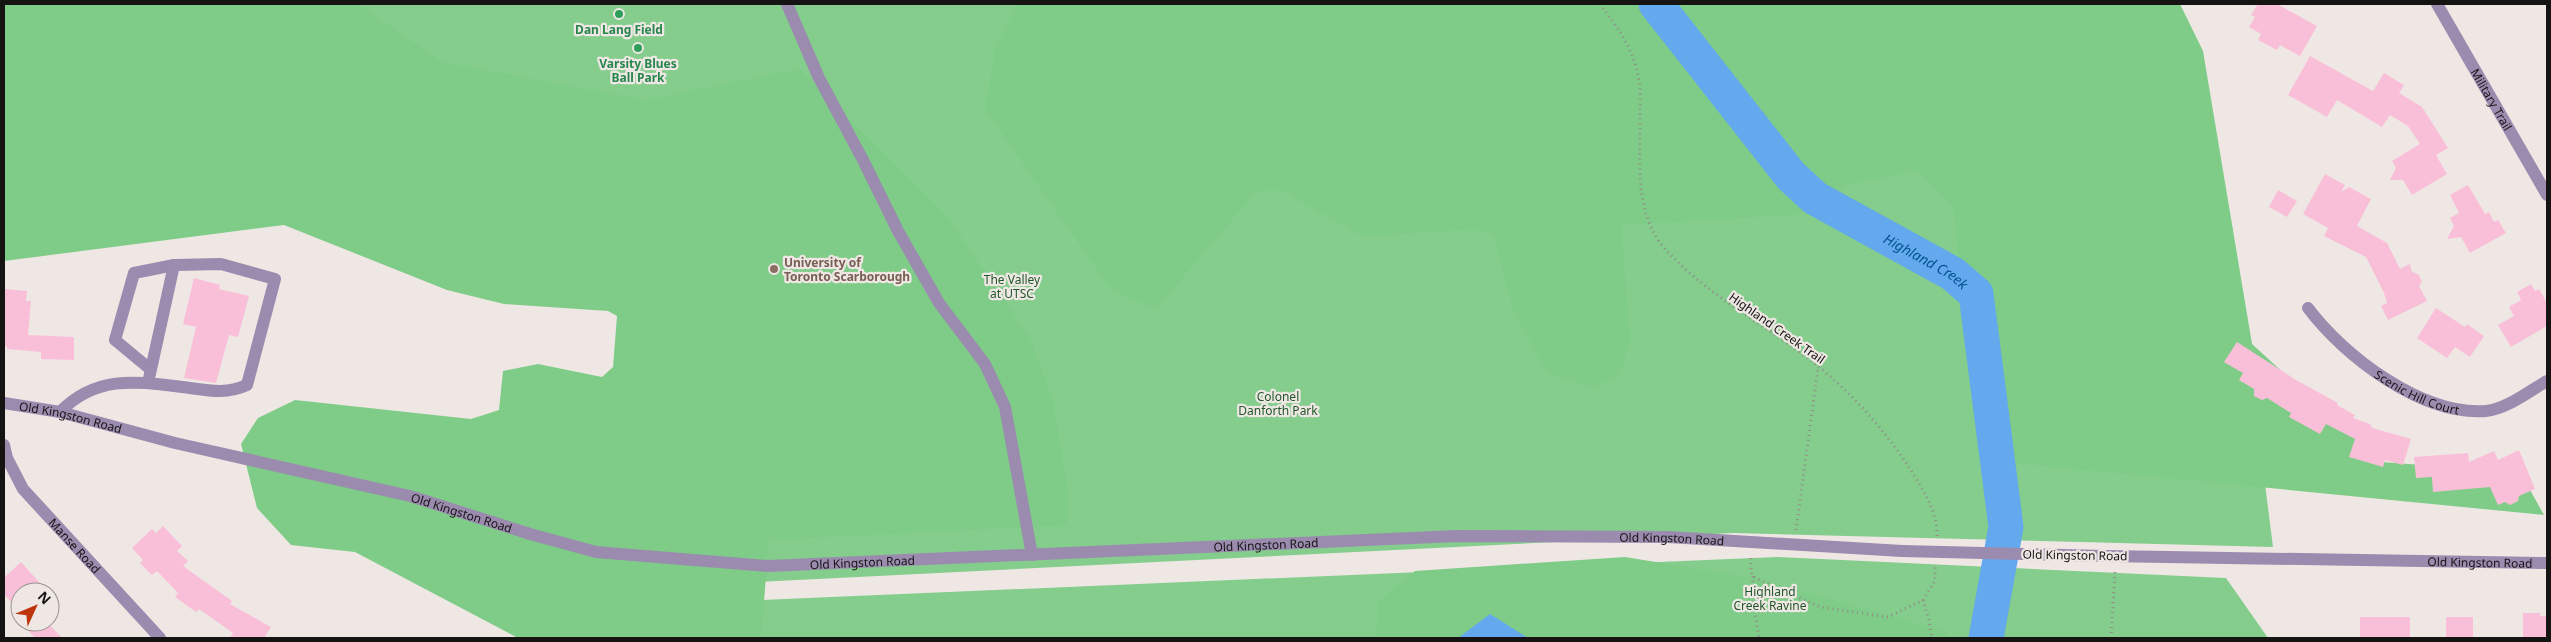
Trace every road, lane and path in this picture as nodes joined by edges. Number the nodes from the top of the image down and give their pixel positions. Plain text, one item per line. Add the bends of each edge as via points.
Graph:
1 (787, 4) edge
2 (1600, 4) edge
3 (2437, 4) edge
4 (2547, 195) edge
5 (174, 265) junction
6 (2308, 308) dead end
7 (1818, 367) junction
8 (150, 369) junction
9 (2547, 381) edge
10 (148, 383) junction
11 (4, 403) edge
12 (60, 412) junction
13 (4, 445) edge
14 (1751, 542) junction
15 (1794, 545) junction
16 (1936, 546) dead end
17 (1032, 555) junction
18 (2111, 556) junction
19 (1936, 563) dead end
20 (2547, 563) edge
21 (1753, 576) junction
22 (1923, 600) junction
23 (160, 638) edge
24 (1759, 638) edge
25 (1932, 638) edge
26 (2111, 638) edge

1 - 17 street via 819,78 898,231 939,303 985,364 1005,407
2 - 7 path, Highland Creek Trail via 1625,36 1640,80 1641,195 1648,223 1665,250 1686,270 1728,304
3 - 4 street, Military Trail
5 - 8 street
5 - 8 street via 134,273 115,340
5 - 10 street via 221,264 275,279 247,385 222,393
6 - 9 street, Scenic Hill Court via 2325,332 2382,376 2406,393 2437,405 2487,411 2499,408
7 - 15 path
7 - 16 path, Highland Creek Trail via 1846,391 1895,445 1933,506
8 - 10 street
10 - 12 street via 94,387 74,397
11 - 12 street, Old Kingston Road
12 - 17 street, Old Kingston Road via 175,443 410,496 596,552 768,566
13 - 23 street, Manse Road via 23,489
14 - 15 street, Old Kingston Road
14 - 17 street, Old Kingston Road via 1668,537 1456,536
14 - 21 path
15 - 18 street, Old Kingston Road, bridge
18 - 20 street, Old Kingston Road
18 - 26 path
19 - 22 path via 1935,581
21 - 22 path via 1820,607 1888,617
21 - 24 path
22 - 25 path

